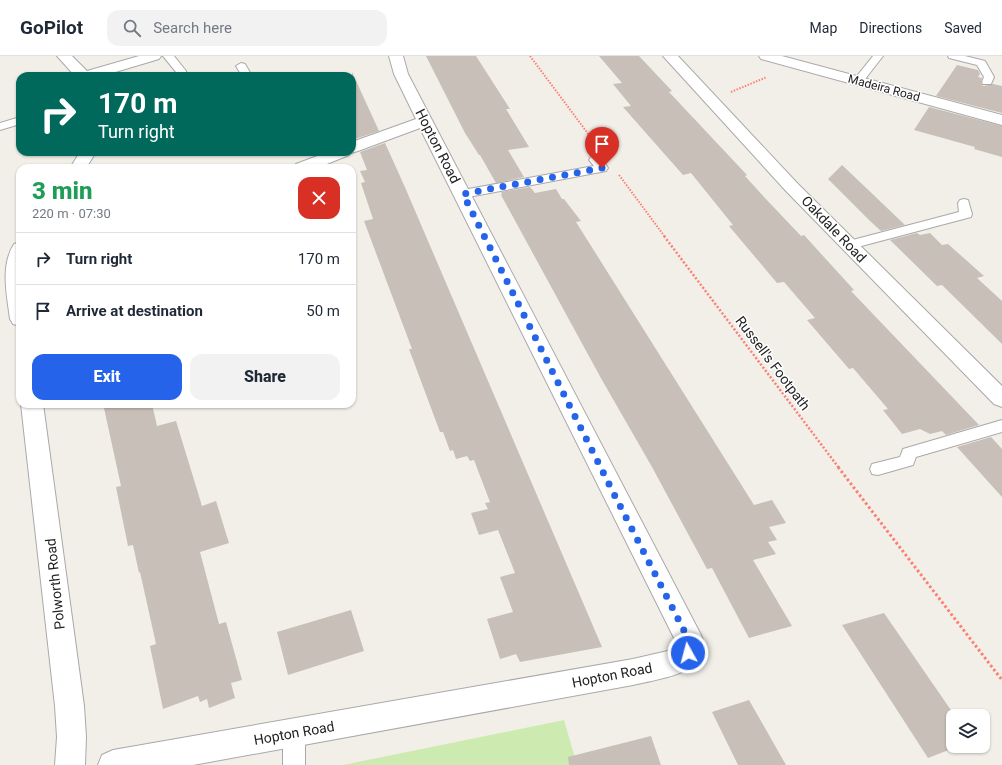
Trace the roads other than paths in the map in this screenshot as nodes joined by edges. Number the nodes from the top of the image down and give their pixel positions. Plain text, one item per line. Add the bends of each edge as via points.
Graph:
1 (64, 56) edge
2 (154, 56) edge
3 (168, 56) edge
4 (396, 56) edge
5 (670, 56) edge
6 (766, 56) edge
7 (878, 56) edge
8 (953, 56) edge
9 (241, 66) dead end
10 (79, 72) edge
11 (100, 72) edge
12 (182, 72) edge
13 (245, 72) edge
14 (858, 81) junction
15 (987, 82) dead end
16 (1002, 120) edge
17 (16, 121) edge
18 (425, 122) junction
19 (0, 126) edge
20 (356, 146) edge
21 (333, 156) edge
22 (596, 160) dead end
23 (312, 164) edge
24 (463, 194) junction
25 (964, 203) dead end
26 (850, 245) junction
27 (16, 255) edge
28 (16, 268) edge
29 (1002, 399) edge
30 (33, 408) edge
31 (1002, 426) edge
32 (878, 469) dead end
33 (294, 733) junction
34 (70, 765) edge
35 (113, 765) edge
36 (294, 765) edge

1 - 10 street
2 - 11 street
3 - 12 lane
4 - 18 street, Hopton Road via 401,74
5 - 26 street, Oakdale Road
6 - 14 street, Madeira Road
7 - 14 lane
8 - 15 lane via 981,63 989,76
9 - 13 lane
14 - 16 street, Madeira Road
17 - 19 lane
18 - 20 street via 413,124
18 - 24 street, Hopton Road
21 - 23 street
22 - 24 lane via 602,168
24 - 33 street, Hopton Road via 691,644 688,653 680,661 634,672
25 - 26 lane via 966,214
26 - 29 street, Oakdale Road
27 - 28 street
30 - 34 street, Polworth Road via 69,709 73,750
31 - 32 lane via 909,453 906,461
33 - 35 street, Hopton Road
33 - 36 lane

